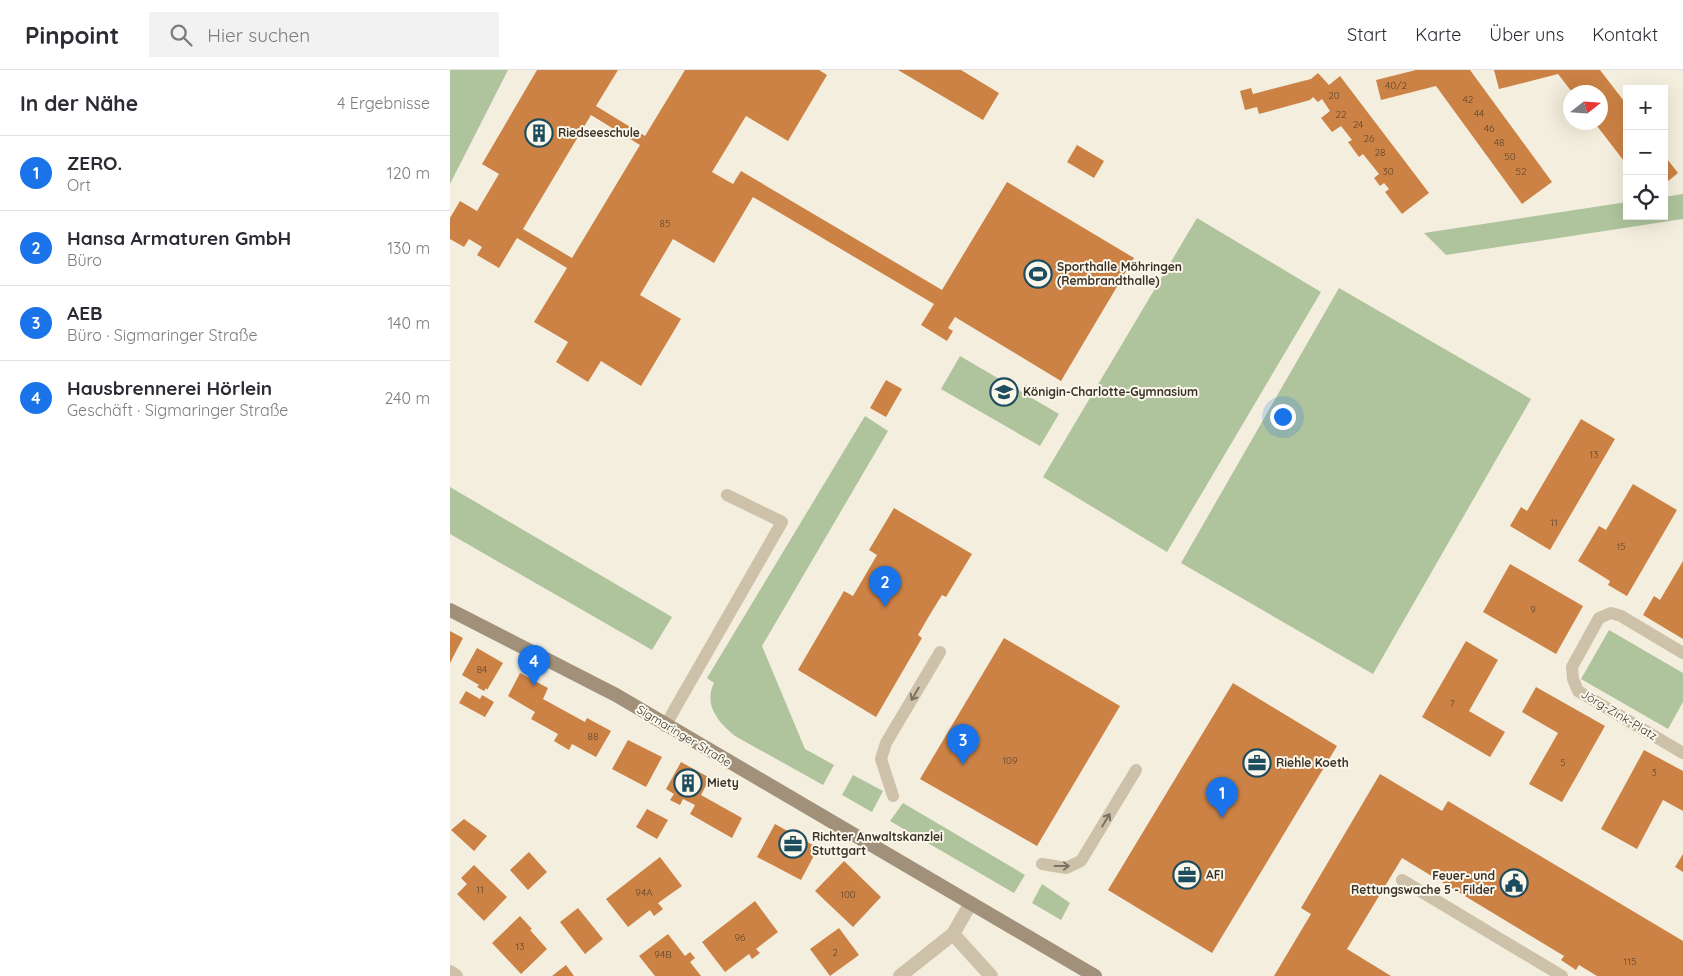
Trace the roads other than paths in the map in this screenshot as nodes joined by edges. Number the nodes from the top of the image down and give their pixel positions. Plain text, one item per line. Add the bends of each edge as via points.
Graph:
1 (727, 495) dead end
2 (450, 610) edge
3 (940, 652) dead end
4 (1683, 653) edge
5 (665, 726) junction
6 (1683, 753) edge
7 (1136, 770) dead end
8 (893, 796) dead end
9 (1042, 864) dead end
10 (1402, 880) dead end
11 (971, 903) junction
12 (953, 934) junction
13 (450, 972) edge
14 (456, 976) edge
15 (900, 976) edge
16 (991, 976) edge
17 (1096, 976) edge
18 (1562, 976) edge

1 - 5 lane via 782,522
2 - 5 main road, Sigmaringer Straße via 580,676
3 -> 8 lane via 886,743 881,759
4 - 6 lane, Jörg-Zink-Platz via 1611,613 1600,618 1572,667 1572,679 1578,691
5 - 11 main road, Sigmaringer Straße
9 -> 7 lane via 1066,868 1081,862
10 - 18 lane
11 - 12 street
11 - 17 main road, Sigmaringer Straße
12 - 15 street
12 - 16 street
13 - 14 street

